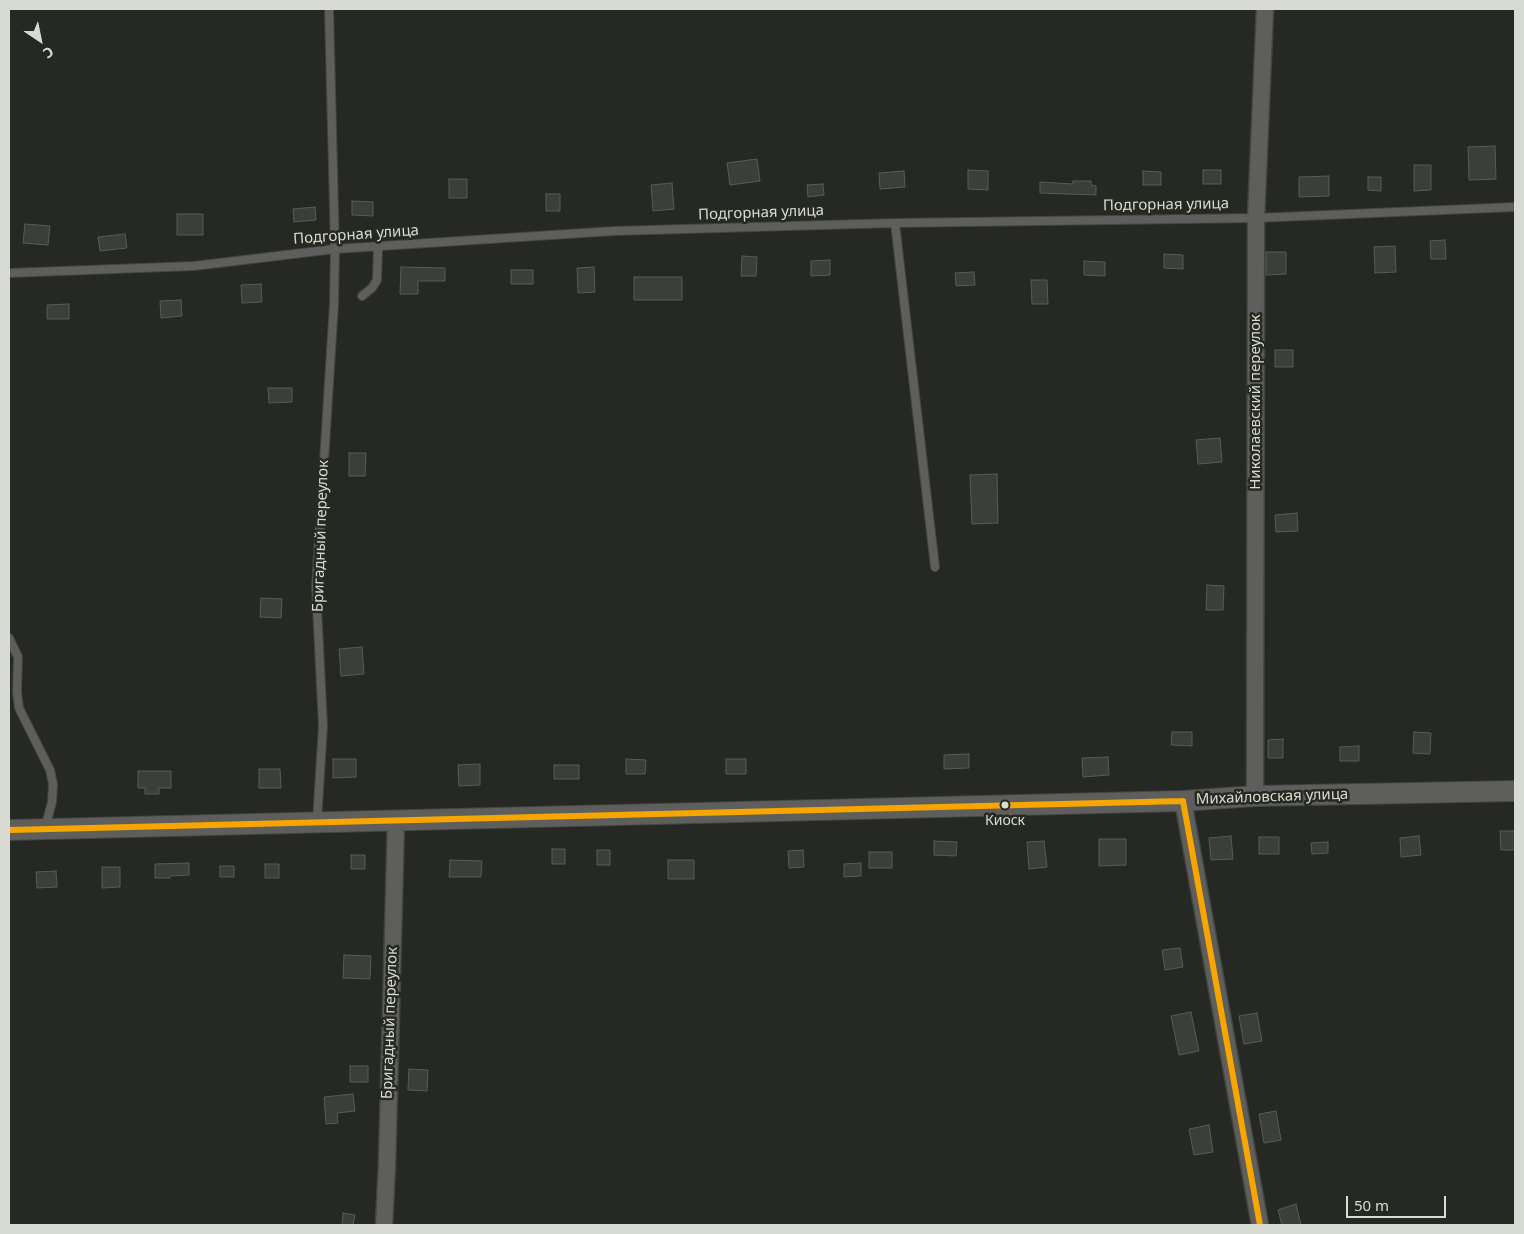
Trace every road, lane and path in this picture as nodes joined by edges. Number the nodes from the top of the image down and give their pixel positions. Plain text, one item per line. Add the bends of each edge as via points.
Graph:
1 (329, 9) edge
2 (1265, 9) edge
3 (1515, 207) edge
4 (1256, 218) junction
5 (895, 223) junction
6 (378, 247) junction
7 (335, 249) junction
8 (9, 273) edge
9 (362, 296) dead end
10 (935, 567) dead end
11 (9, 638) edge
12 (1515, 791) edge
13 (1255, 796) junction
14 (1183, 801) junction
15 (396, 820) junction
16 (317, 822) junction
17 (45, 828) junction
18 (9, 830) edge
19 (384, 1225) edge
20 (1260, 1225) edge

1 - 7 lane, Бригадный переулок
2 - 4 street, Николаевский переулок
3 - 4 lane, Подгорная улица
4 - 5 lane, Подгорная улица
4 - 13 street, Николаевский переулок
5 - 6 lane, Подгорная улица via 614,231
5 - 10 lane
6 - 7 lane, Подгорная улица
6 - 9 lane via 377,280
7 - 8 lane, Подгорная улица via 194,266
7 - 16 lane, Бригадный переулок via 316,587 323,726
11 - 17 lane via 18,657 16,692 19,708 50,770 53,784
12 - 13 street, Михайловская улица
13 - 14 street, Михайловская улица
14 - 15 street, Михайловская улица
14 - 20 street
15 - 16 street, Михайловская улица
15 - 19 street, Бригадный переулок
16 - 17 street, Михайловская улица
17 - 18 street, Михайловская улица

